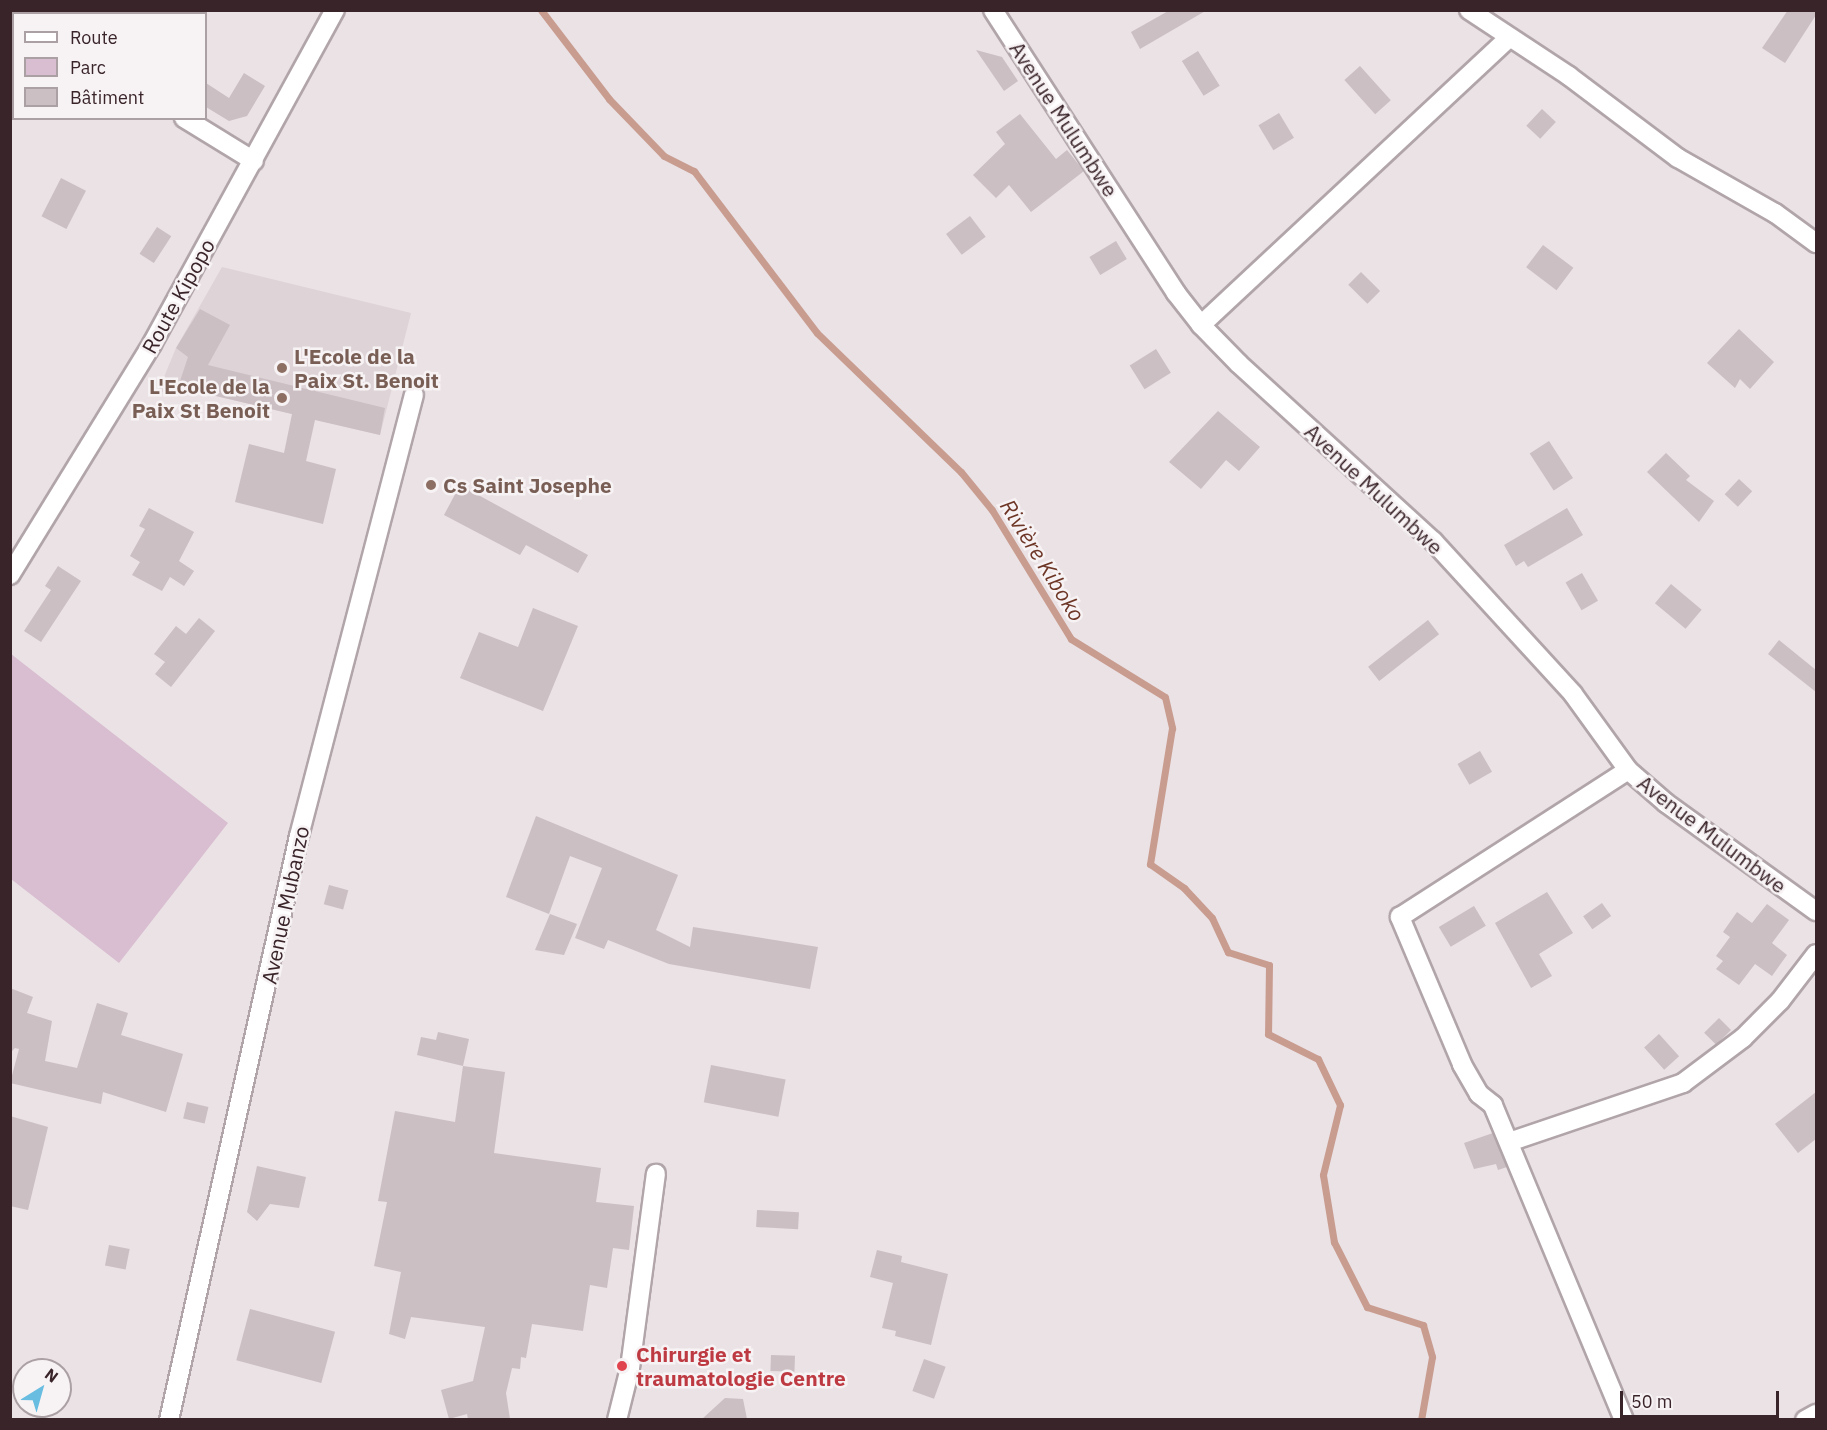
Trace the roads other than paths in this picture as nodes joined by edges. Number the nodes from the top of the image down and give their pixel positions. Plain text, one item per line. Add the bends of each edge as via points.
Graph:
1 (336, 10) edge
2 (993, 10) edge
3 (1469, 10) edge
4 (1508, 39) junction
5 (186, 120) edge
6 (254, 161) junction
7 (1816, 243) edge
8 (1201, 325) junction
9 (414, 395) dead end
10 (10, 575) edge
11 (1628, 770) junction
12 (1816, 911) edge
13 (1816, 954) edge
14 (1509, 1142) junction
15 (657, 1174) dead end
16 (1816, 1414) edge
17 (169, 1419) edge
18 (617, 1419) edge
19 (1624, 1419) edge
20 (1805, 1419) edge

1 - 6 street, Route Kipopo
2 - 8 street, Avenue Mulumbwe via 1176,293
3 - 4 street
4 - 7 street via 1569,76 1678,158 1775,213
4 - 8 street
5 - 6 street
6 - 10 street, Route Kipopo via 152,344
8 - 11 street, Avenue Mulumbwe via 1433,541 1574,694
9 - 17 street, Avenue Mubanzo via 299,836
11 - 12 street, Avenue Mulumbwe via 1666,803
11 - 14 street via 1400,917 1462,1064 1479,1094 1493,1105
13 - 14 street via 1743,1038 1683,1083
14 - 19 street
15 - 18 street via 630,1368
16 - 20 street

